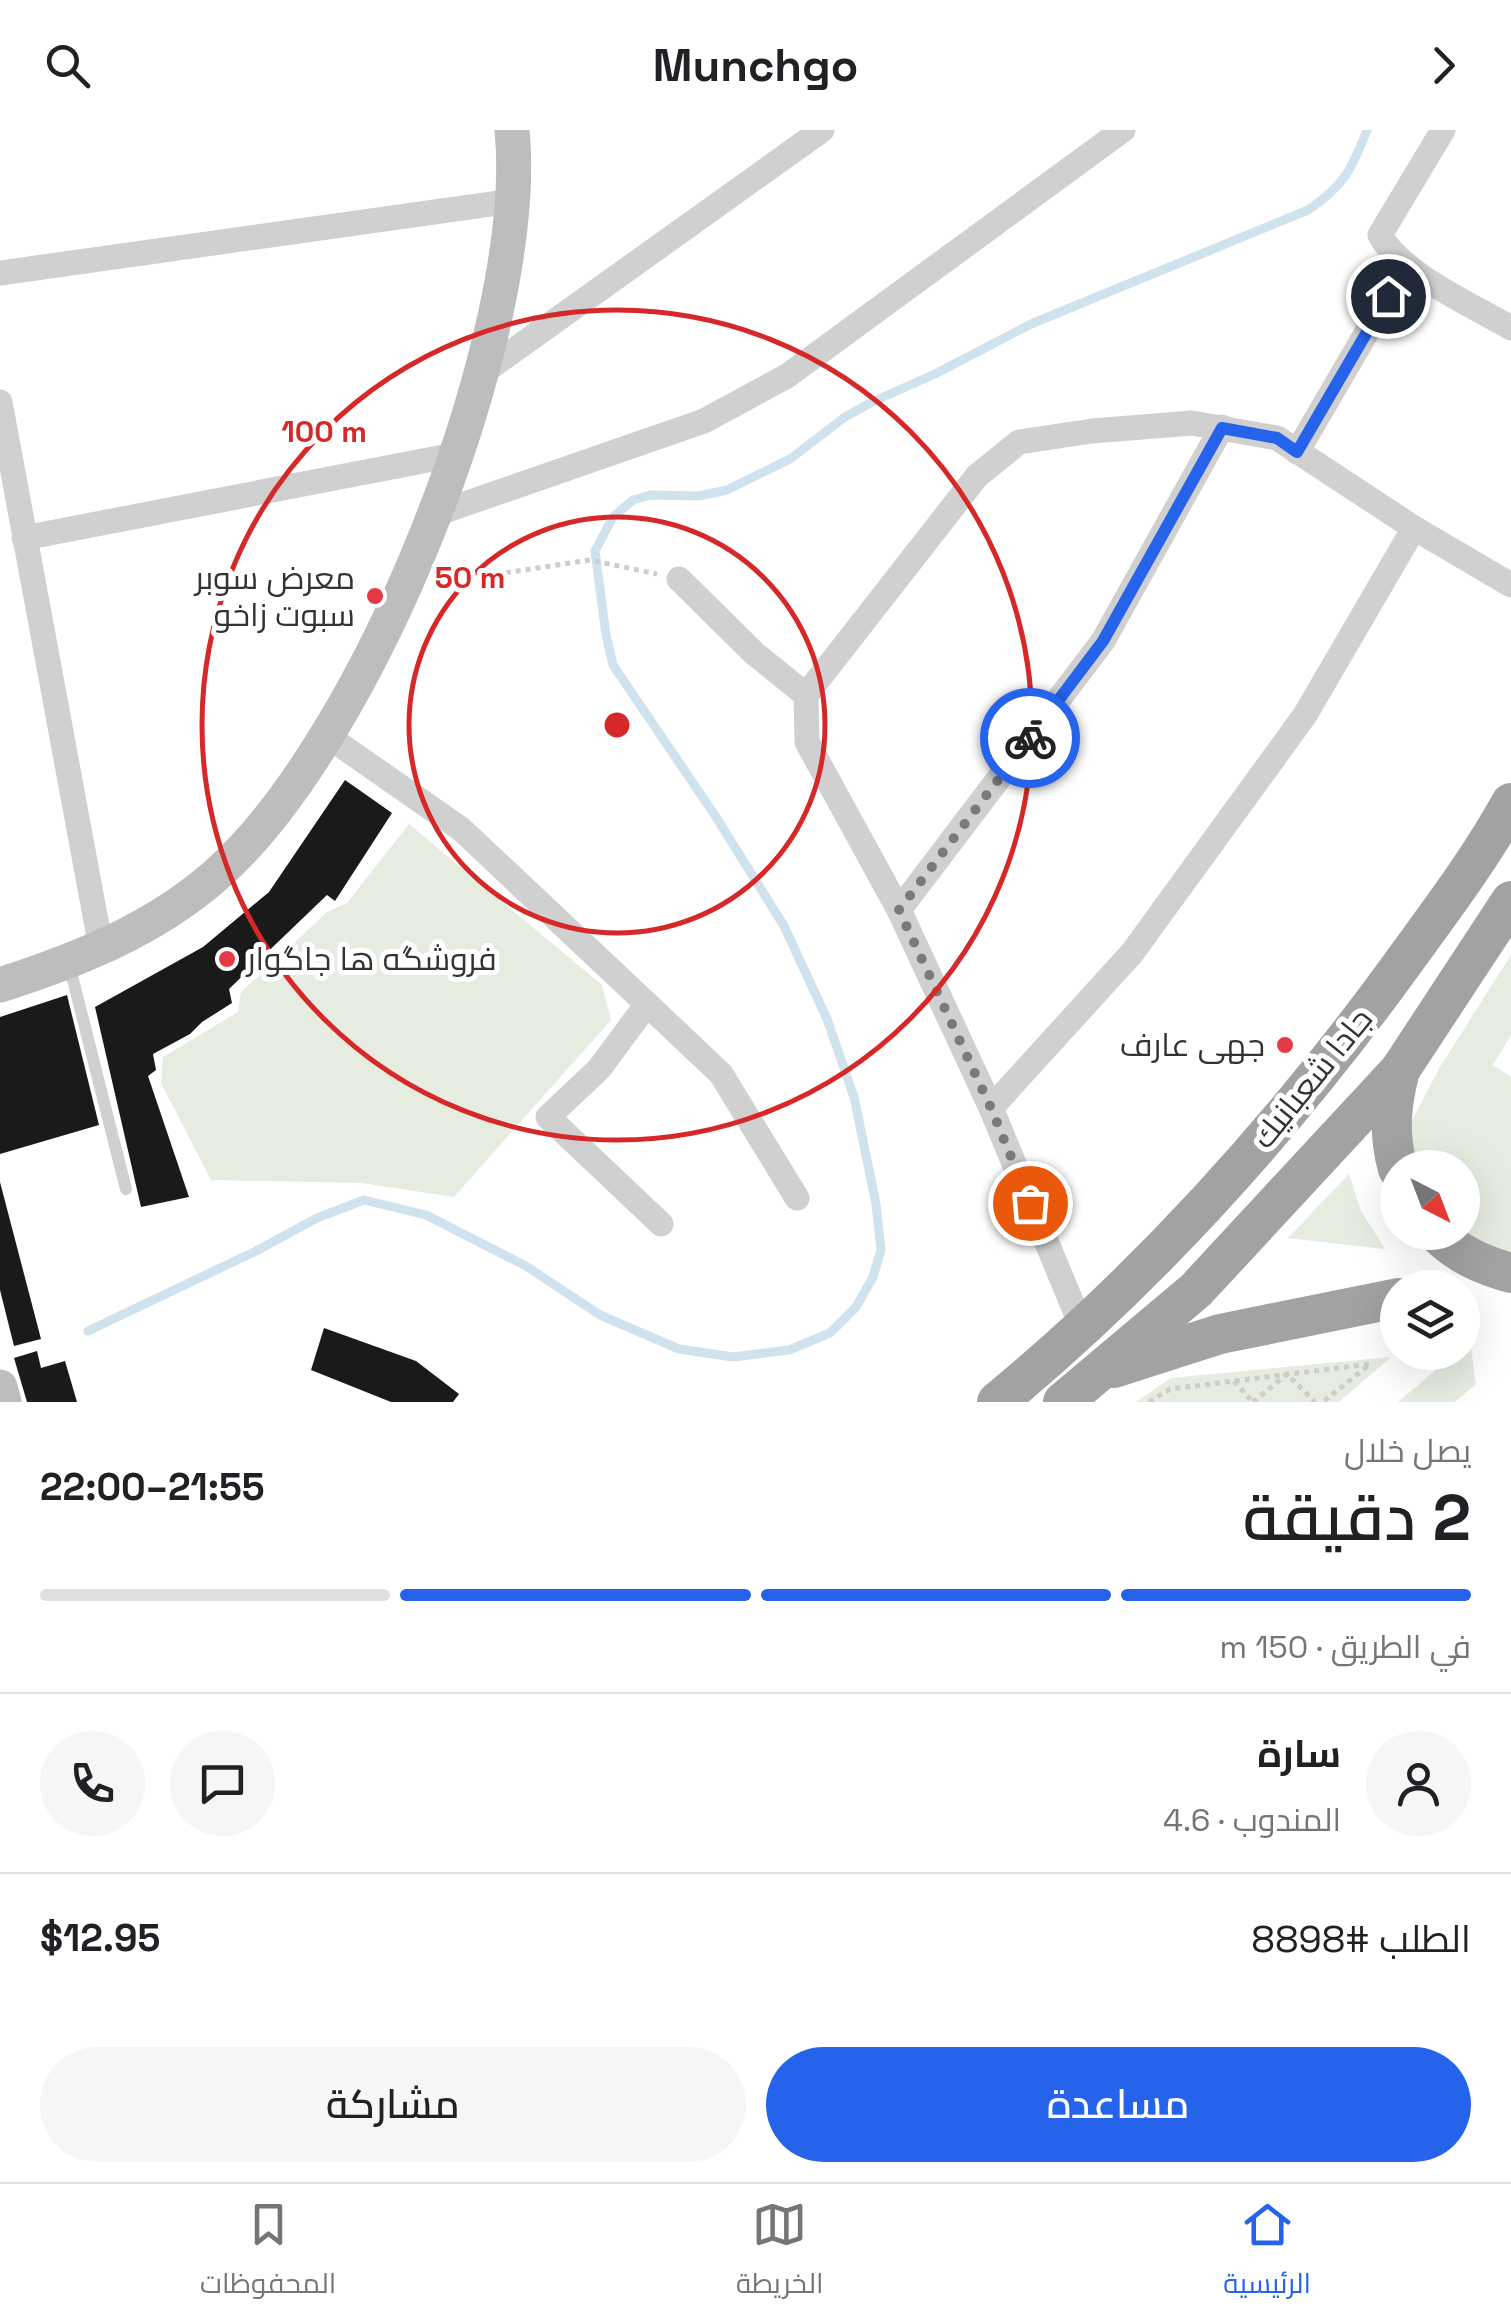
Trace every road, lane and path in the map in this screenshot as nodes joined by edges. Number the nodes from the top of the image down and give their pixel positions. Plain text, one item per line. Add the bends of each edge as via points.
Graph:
1 (822, 130) edge
2 (1123, 130) edge
3 (1443, 130) edge
4 (519, 134) edge
5 (512, 201) junction
6 (1397, 257) junction
7 (0, 273) edge
8 (1511, 328) edge
9 (481, 374) junction
10 (0, 402) edge
11 (1222, 428) junction
12 (1297, 452) junction
13 (454, 454) junction
14 (433, 515) junction
15 (1414, 528) junction
16 (24, 538) junction
17 (410, 574) junction
18 (679, 579) joint
19 (1511, 585) edge
20 (806, 695) junction
21 (326, 735) junction
22 (1511, 803) edge
23 (899, 910) junction
24 (1502, 924) edge
25 (85, 955) junction
26 (0, 985) edge
27 (647, 1004) junction
28 (1402, 1067) junction
29 (991, 1108) junction
30 (1392, 1150) edge
31 (126, 1188) dead end
32 (797, 1198) dead end
33 (661, 1224) dead end
34 (1457, 1250) edge
35 (1511, 1275) edge
36 (1480, 1282) edge
37 (1380, 1302) edge
38 (1083, 1330) junction
39 (1101, 1372) junction
40 (1287, 1374) junction
41 (1234, 1381) junction
42 (0, 1387) edge
43 (4, 1402) edge
44 (998, 1402) edge
45 (1063, 1402) edge
46 (1149, 1402) edge
47 (1253, 1402) edge
48 (1315, 1402) edge
49 (1324, 1402) edge

1 - 9 street
2 - 14 street via 787,376 704,421
3 - 6 street via 1380,235
4 - 5 main road
5 - 7 street
5 - 9 main road
6 - 8 street
6 - 12 street
9 - 13 main road
10 - 16 street
11 - 12 street via 1277,438
11 - 20 street via 1192,423 1019,442 977,476
11 - 23 street via 1103,641
12 - 15 street
13 - 14 main road
13 - 16 street
14 - 17 main road
15 - 19 street
15 - 29 street via 1306,715 1144,937
16 - 25 street
17 - 18 path via 454,566 492,575 590,560
17 - 21 main road
18 - 20 street
20 - 23 street via 807,742
21 - 25 main road via 278,811 215,876 180,904
21 - 27 street via 461,829
22 - 38 highway, جادا شعبانيك via 1488,846 1343,1045 1190,1224
23 - 29 street
24 - 28 highway, جادا شعبانيك
25 - 26 main road
25 - 31 lane
27 - 32 street via 722,1074
27 - 33 street via 600,1069 548,1116
28 - 30 highway via 1390,1108
28 - 39 highway, جادا شعبانيك via 1228,1257
29 - 38 street
34 - 35 highway
35 - 36 highway
37 - 39 highway via 1220,1334
38 - 44 highway, جادا شعبانيك
39 - 45 highway, جادا شعبانيك
40 - 41 path
40 - 47 path
40 - 48 path
40 - 49 path via 1370,1364
41 - 46 path via 1170,1390
41 - 47 path
42 - 43 main road

